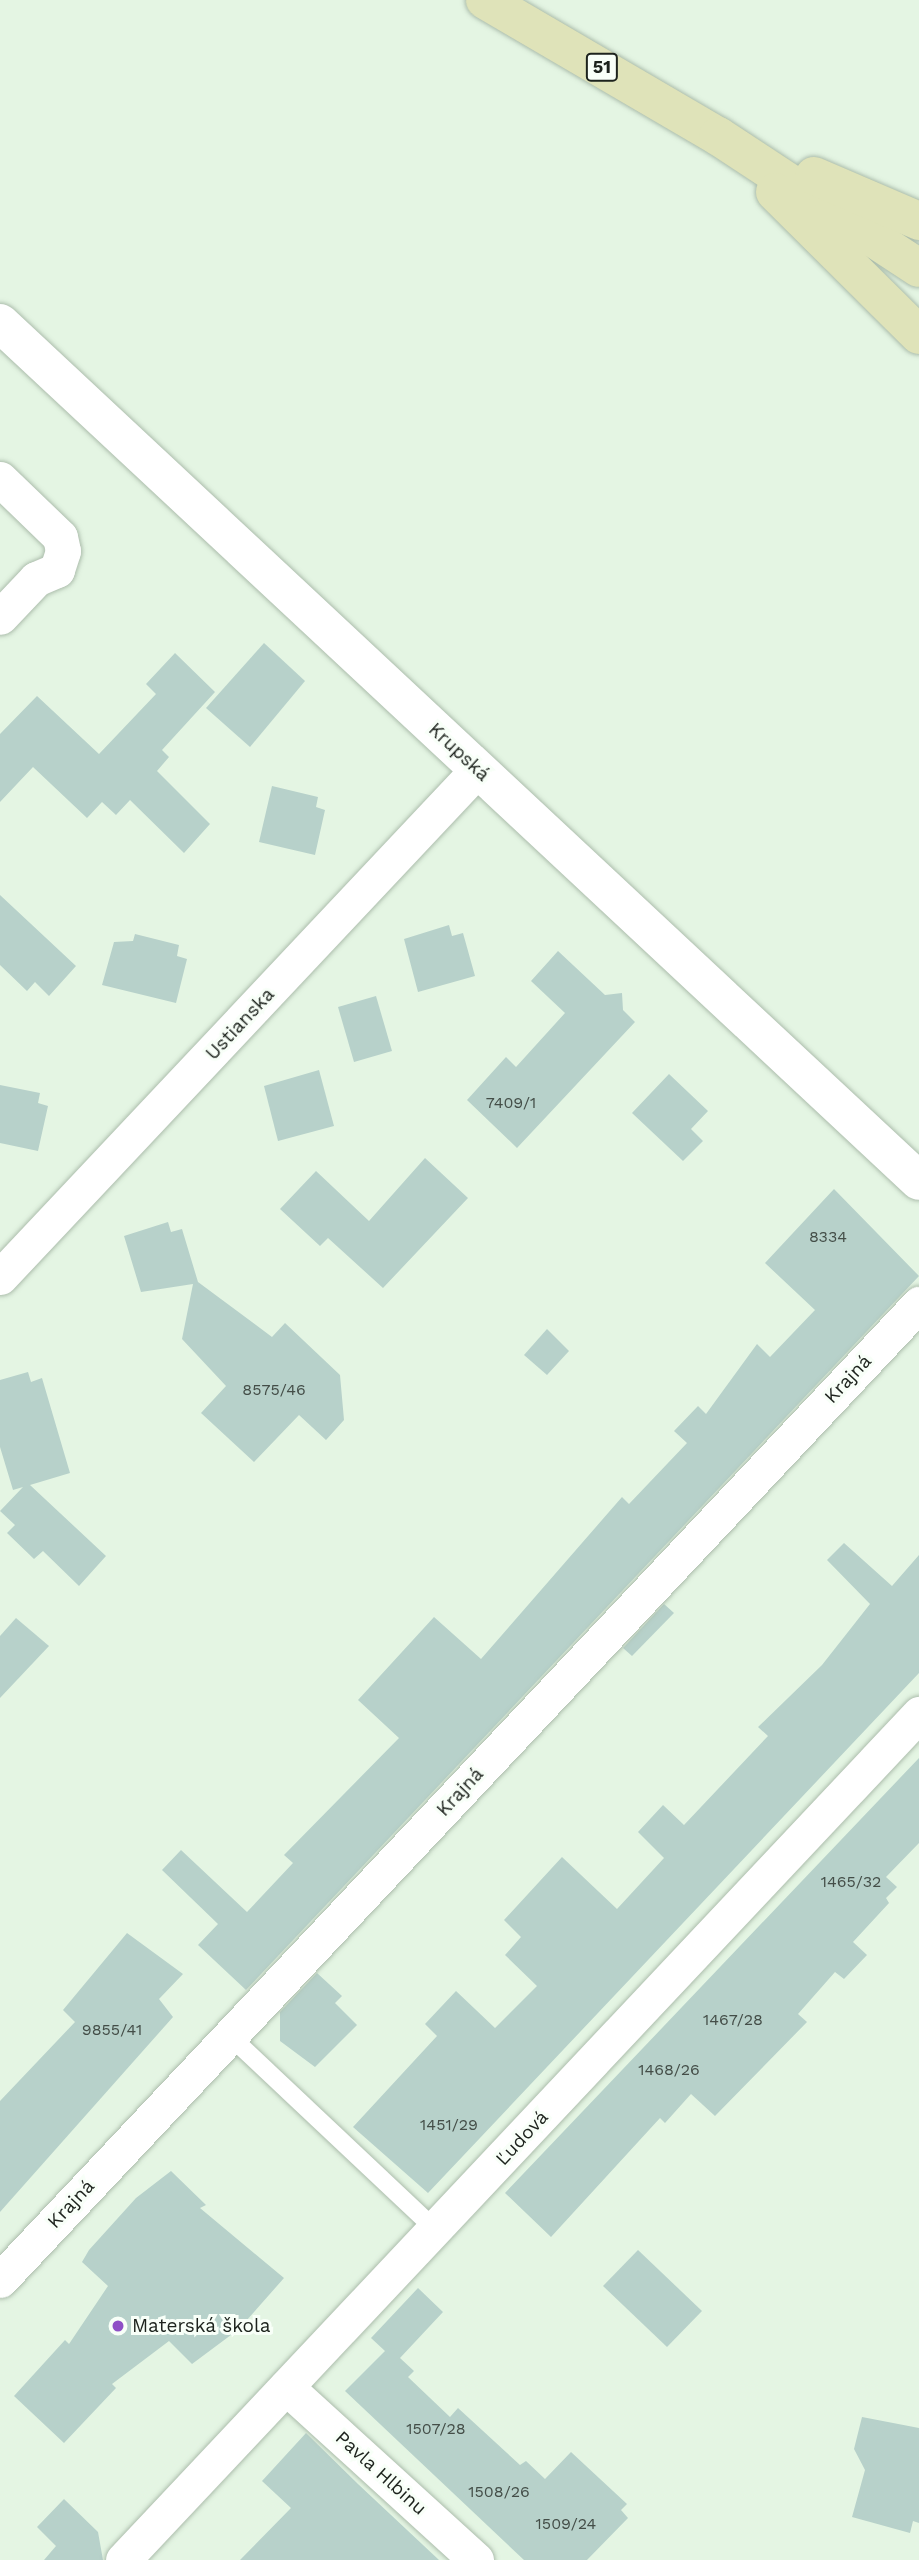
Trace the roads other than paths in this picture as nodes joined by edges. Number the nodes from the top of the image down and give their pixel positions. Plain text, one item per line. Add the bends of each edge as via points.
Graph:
1 (485, 0) edge
2 (718, 136) junction
3 (919, 221) edge
4 (919, 268) edge
5 (0, 323) edge
6 (919, 335) edge
7 (0, 479) edge
8 (0, 617) edge
9 (478, 769) junction
10 (919, 1181) edge
11 (0, 1277) edge
12 (919, 1304) edge
13 (919, 1714) edge
14 (230, 2036) junction
15 (436, 2230) junction
16 (0, 2280) edge
17 (286, 2387) junction
18 (123, 2560) edge
19 (476, 2560) edge

1 - 2 main road, 51
2 - 3 main road
2 - 4 main road, 51
2 - 6 main road
5 - 9 street, Krupská
7 - 8 street via 60,537 57,570 37,579
9 - 10 street, Krupská
9 - 11 street, Ustianska
12 - 14 street, Krajná
13 - 15 street, Ľudová
14 - 15 lane
14 - 16 street, Krajná
15 - 17 street, Ľudová
17 - 18 street, Ľudová
17 - 19 street, Pavla Hlbinu

